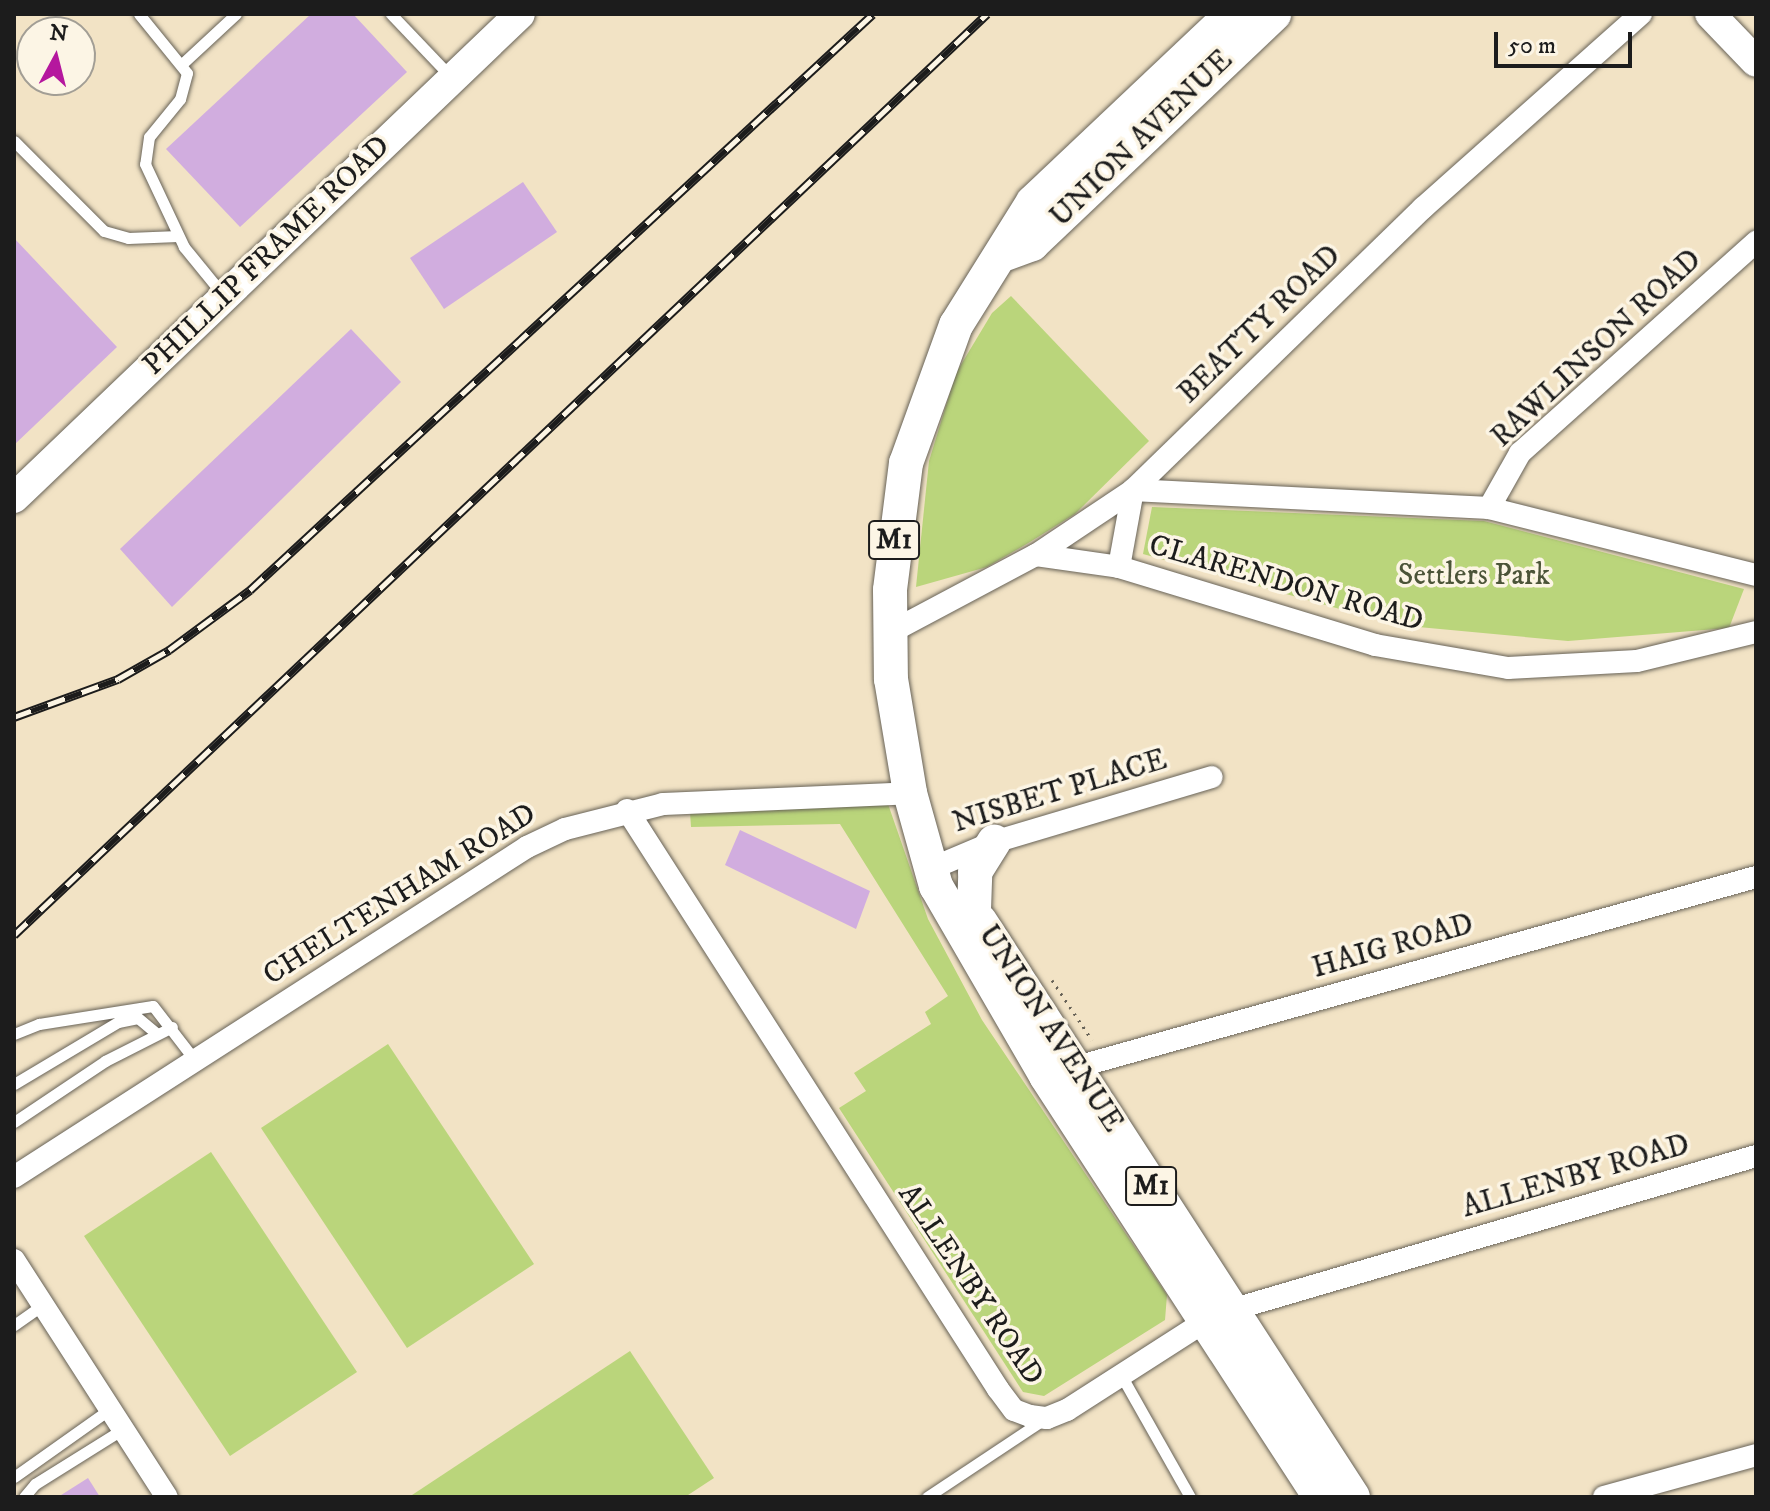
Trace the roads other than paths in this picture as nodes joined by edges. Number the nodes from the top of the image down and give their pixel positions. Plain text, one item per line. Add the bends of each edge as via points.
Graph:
1 (139, 14) edge
2 (236, 14) edge
3 (391, 14) edge
4 (520, 14) edge
5 (1232, 14) edge
6 (1274, 14) edge
7 (1641, 14) edge
8 (1710, 14) edge
9 (1756, 62) edge
10 (183, 63) junction
11 (452, 79) junction
12 (14, 141) edge
13 (178, 236) junction
14 (1756, 242) edge
15 (1005, 254) junction
16 (224, 297) junction
17 (1133, 490) junction
18 (14, 498) edge
19 (1489, 508) junction
20 (1036, 555) junction
21 (1119, 567) junction
22 (1756, 575) edge
23 (1756, 632) edge
24 (889, 633) junction
25 (1212, 777) dead end
26 (910, 793) junction
27 (627, 810) junction
28 (994, 842) junction
29 (933, 858) junction
30 (1756, 877) edge
31 (974, 910) junction
32 (172, 1027) junction
33 (156, 1033) junction
34 (14, 1034) edge
35 (194, 1059) junction
36 (1059, 1072) junction
37 (14, 1084) edge
38 (14, 1122) edge
39 (1756, 1156) edge
40 (14, 1177) edge
41 (14, 1260) edge
42 (43, 1305) junction
43 (1218, 1316) junction
44 (14, 1325) edge
45 (1121, 1375) junction
46 (110, 1409) junction
47 (1047, 1418) junction
48 (123, 1429) junction
49 (1756, 1455) edge
50 (14, 1477) edge
51 (24, 1497) edge
52 (167, 1497) edge
53 (927, 1497) edge
54 (1190, 1497) edge
55 (1320, 1497) edge
56 (1353, 1497) edge
57 (1604, 1497) edge

1 - 10 lane
2 - 10 lane
3 - 11 lane
4 - 11 street, PHILLIP FRAME ROAD
5 - 15 main road, UNION AVENUE / M1 via 1033,202 1017,222
6 - 15 main road, UNION AVENUE / M1 via 1032,244
7 - 17 street, BEATTY ROAD via 1423,208
8 - 9 street
10 - 13 lane via 186,86 144,152
11 - 16 street, PHILLIP FRAME ROAD
12 - 13 lane via 104,231 128,238
13 - 16 lane
14 - 19 street, RAWLINSON ROAD via 1520,453
15 - 24 main road, UNION AVENUE / M1 via 956,325 915,430 895,534
16 - 18 street, PHILLIP FRAME ROAD
17 - 19 street, CLARENDON ROAD
17 - 20 street, BEATTY ROAD
17 - 21 street
19 - 22 street, CLARENDON ROAD
20 - 21 street, CLARENDON ROAD
20 - 24 street, BEATTY ROAD
21 - 23 street, CLARENDON ROAD via 1375,645 1508,668 1637,661
24 - 26 main road, UNION AVENUE / M1
25 - 28 street, NISBET PLACE
26 - 27 street, CHELTENHAM ROAD
26 - 29 main road, UNION AVENUE / M1
27 - 35 street, CHELTENHAM ROAD via 527,847
27 - 47 street, ALLENBY ROAD via 998,1389 1014,1410
28 - 29 street, NISBET PLACE
28 - 31 main road via 975,872
29 - 31 main road, UNION AVENUE / M1
29 - 36 main road, UNION AVENUE / M1
30 - 36 street, HAIG ROAD
31 - 36 main road, UNION AVENUE / M1
32 - 33 lane
32 - 34 lane via 153,1006 143,1006 39,1024
32 - 35 lane
33 - 37 lane via 138,1018 118,1022
33 - 38 lane
35 - 40 street, CHELTENHAM ROAD
36 - 43 main road, UNION AVENUE / M1
39 - 43 street, ALLENBY ROAD
41 - 42 street
42 - 44 lane
42 - 46 street
43 - 45 street, ALLENBY ROAD
43 - 55 main road, UNION AVENUE / M1
43 - 56 main road, UNION AVENUE / M1
45 - 47 street, ALLENBY ROAD
45 - 54 lane
46 - 48 street
46 - 50 lane
47 - 53 lane
48 - 51 lane via 35,1484
48 - 52 street
49 - 57 street

